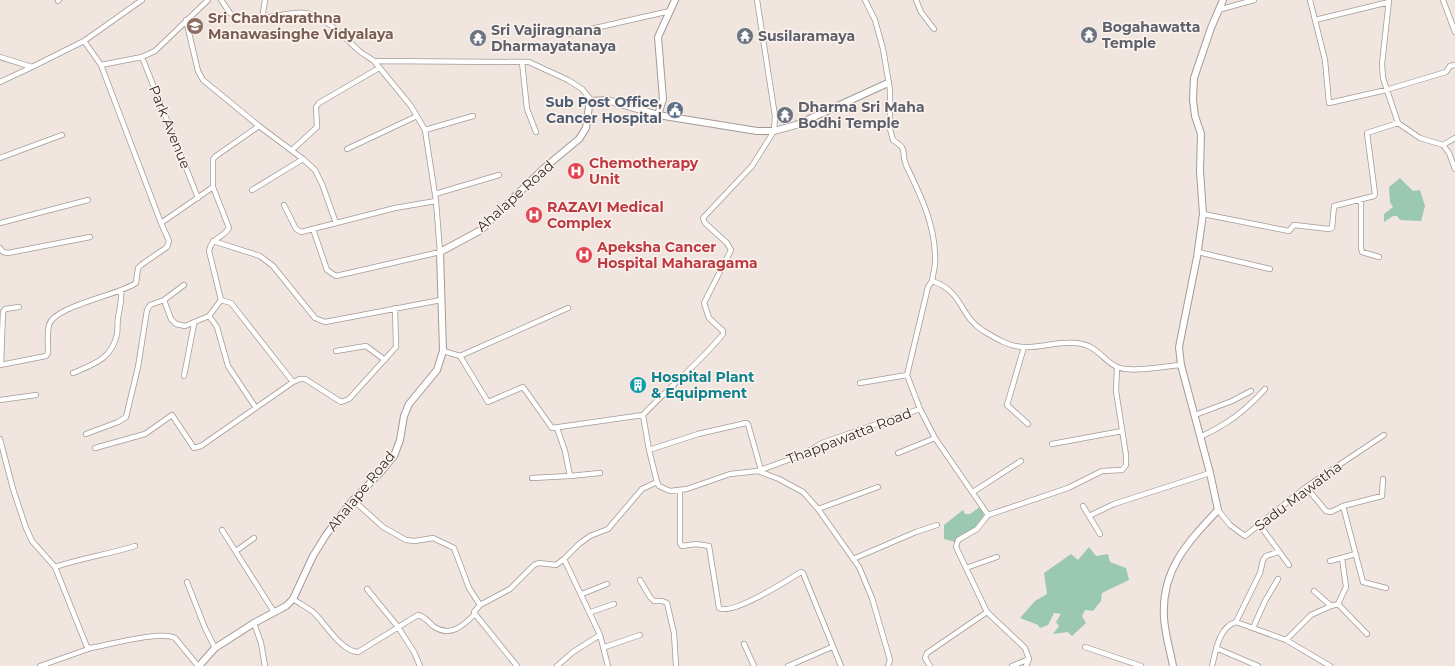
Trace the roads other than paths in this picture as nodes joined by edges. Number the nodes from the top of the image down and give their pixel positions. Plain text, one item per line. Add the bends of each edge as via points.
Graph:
1 (142, 0) edge
2 (208, 0) edge
3 (221, 0) edge
4 (265, 0) edge
5 (675, 0) edge
6 (756, 0) edge
7 (865, 0) edge
8 (916, 0) edge
9 (1223, 0) edge
10 (1254, 0) edge
11 (1310, 0) edge
12 (1443, 0) edge
13 (1389, 1) edge
14 (1218, 10) junction
15 (670, 11) junction
16 (262, 19) junction
17 (186, 20) junction
18 (1315, 20) junction
19 (934, 29) dead end
20 (1455, 32) edge
21 (569, 34) dead end
22 (84, 41) junction
23 (0, 57) edge
24 (142, 57) junction
25 (374, 61) junction
26 (522, 62) junction
27 (101, 65) junction
28 (1455, 65) edge
29 (32, 67) junction
30 (379, 68) junction
31 (0, 82) edge
32 (888, 83) junction
33 (1386, 90) junction
34 (592, 101) junction
35 (658, 115) junction
36 (417, 116) junction
37 (473, 116) dead end
38 (1398, 123) junction
39 (259, 126) junction
40 (425, 130) junction
41 (774, 130) junction
42 (536, 132) dead end
43 (62, 134) dead end
44 (1455, 138) edge
45 (1443, 145) junction
46 (347, 149) dead end
47 (292, 150) junction
48 (0, 158) edge
49 (303, 159) junction
50 (1455, 169) edge
51 (499, 175) dead end
52 (213, 187) junction
53 (252, 190) dead end
54 (435, 194) junction
55 (198, 198) junction
56 (1361, 199) junction
57 (88, 200) dead end
58 (436, 201) junction
59 (284, 205) dead end
60 (1203, 214) junction
61 (0, 223) edge
62 (161, 223) junction
63 (336, 223) junction
64 (313, 229) junction
65 (90, 237) dead end
66 (213, 241) junction
67 (0, 248) edge
68 (440, 252) junction
69 (1198, 252) junction
70 (1379, 257) dead end
71 (1270, 269) dead end
72 (932, 281) junction
73 (184, 286) dead end
74 (120, 290) junction
75 (164, 300) junction
76 (221, 300) junction
77 (441, 300) junction
78 (19, 307) dead end
79 (395, 308) junction
80 (568, 308) dead end
81 (209, 316) junction
82 (194, 324) junction
83 (1024, 347) junction
84 (443, 351) junction
85 (336, 352) dead end
86 (460, 356) junction
87 (385, 360) junction
88 (0, 365) edge
89 (1181, 365) junction
90 (1117, 367) junction
91 (73, 373) dead end
92 (907, 375) junction
93 (184, 376) dead end
94 (293, 382) junction
95 (860, 382) dead end
96 (1265, 389) dead end
97 (1251, 391) dead end
98 (36, 395) dead end
99 (0, 400) edge
100 (256, 408) junction
101 (920, 408) junction
102 (644, 415) junction
103 (1195, 415) junction
104 (1028, 424) dead end
105 (557, 428) junction
106 (1122, 431) junction
107 (86, 434) dead end
108 (1384, 435) dead end
109 (1200, 437) junction
110 (0, 438) edge
111 (935, 438) junction
112 (1052, 444) dead end
113 (95, 448) dead end
114 (649, 450) junction
115 (898, 453) dead end
116 (1022, 462) dead end
117 (759, 470) junction
118 (600, 473) dead end
119 (1210, 474) junction
120 (570, 476) junction
121 (532, 478) dead end
122 (1383, 479) dead end
123 (657, 482) junction
124 (878, 487) dead end
125 (1306, 487) junction
126 (680, 490) junction
127 (973, 492) junction
128 (353, 500) junction
129 (1083, 506) dead end
130 (1343, 506) junction
131 (818, 509) junction
132 (1218, 510) junction
133 (988, 515) junction
134 (1089, 516) junction
135 (1259, 524) junction
136 (937, 525) dead end
137 (222, 530) dead end
138 (1100, 534) dead end
139 (254, 538) dead end
140 (135, 546) dead end
141 (236, 551) junction
142 (1278, 552) junction
143 (1356, 554) junction
144 (997, 557) dead end
145 (1342, 558) junction
146 (564, 559) junction
147 (853, 559) junction
148 (1330, 561) dead end
149 (1290, 565) dead end
150 (55, 567) junction
151 (966, 568) junction
152 (1278, 579) dead end
153 (640, 580) dead end
154 (187, 582) dead end
155 (607, 584) dead end
156 (1386, 588) dead end
157 (367, 589) dead end
158 (1314, 592) dead end
159 (582, 594) junction
160 (293, 599) junction
161 (614, 604) dead end
162 (1338, 604) junction
163 (480, 605) junction
164 (1331, 606) junction
165 (274, 612) junction
166 (591, 612) junction
167 (987, 612) junction
168 (475, 614) junction
169 (1236, 622) junction
170 (254, 623) junction
171 (398, 627) junction
172 (1254, 628) junction
173 (1366, 634) dead end
174 (600, 635) junction
175 (640, 635) dead end
176 (1286, 640) junction
177 (744, 644) dead end
178 (605, 647) junction
179 (832, 647) junction
180 (1085, 647) dead end
181 (91, 648) junction
182 (215, 648) junction
183 (1216, 648) junction
184 (1029, 659) junction
185 (890, 665) edge
186 (40, 666) edge
187 (198, 666) edge
188 (265, 666) edge
189 (420, 666) edge
190 (517, 666) edge
191 (557, 666) edge
192 (608, 666) edge
193 (676, 666) edge
194 (754, 666) edge
195 (788, 666) edge
196 (841, 666) edge
197 (930, 666) edge
198 (1012, 666) edge
199 (1026, 666) edge
200 (1141, 666) edge
201 (1174, 666) edge
202 (1212, 666) edge
203 (1258, 666) edge
204 (1330, 666) edge

1 - 22 street
2 - 17 street
3 - 16 street via 231,14 241,18
4 - 16 street
5 - 15 street
6 - 41 street via 775,116
7 - 32 street via 875,20
8 - 19 street via 921,12
9 - 14 street
10 - 14 street
11 - 18 street
12 - 20 street
13 - 18 street
13 - 33 street via 1382,64
14 - 60 street via 1194,78 1195,116 1201,134
15 - 21 street
15 - 35 street via 658,37 663,99
16 - 25 street via 282,14 306,13 333,25 358,50
17 - 24 street via 155,51
17 - 39 street via 198,71 203,80
18 - 33 street via 1325,60 1329,103
22 - 27 street
22 - 29 street
23 - 29 street
24 - 27 street
24 - 55 street, Park Avenue
25 - 26 street
25 - 30 street
26 - 34 street via 529,62 568,80 582,89
26 - 42 street via 527,109
27 - 62 street
28 - 33 street via 1450,66 1446,72
29 - 31 street
30 - 36 street
30 - 47 street via 319,103 316,108 317,127
32 - 41 street via 796,125
32 - 72 street via 890,129 893,140 905,151 905,163 929,217 936,257
33 - 38 street
34 - 35 street via 607,100
34 - 68 street, Ahalape Road via 586,128 579,139 543,169 481,230
35 - 41 street via 757,131
36 - 40 street
36 - 46 street
37 - 40 street
38 - 45 street via 1420,138
38 - 56 street via 1367,133 1376,194
39 - 47 street
39 - 52 street via 216,156
40 - 54 street
41 - 102 street via 752,166 703,218 731,250 704,303 709,318 723,334
43 - 48 street
44 - 45 street
45 - 50 street
47 - 49 street
49 - 53 street
49 - 63 street via 315,170
51 - 54 street
52 - 55 street
52 - 66 street via 229,228
54 - 58 street
55 - 62 street
56 - 60 street via 1334,206 1330,229 1294,225 1289,230
56 - 70 street via 1362,252
57 - 61 street
58 - 63 street
58 - 68 street
59 - 64 street via 296,229 301,232
60 - 69 street
62 - 74 street via 169,241 167,247 138,268 136,283
63 - 64 street
64 - 68 street via 327,270 336,276
65 - 67 street via 8,253
66 - 76 street via 209,251
66 - 79 street via 260,256 273,266 320,321
68 - 77 street, Ahalape Road
69 - 71 street
69 - 89 street via 1179,347
72 - 83 street via 943,285 957,297 968,318 981,329 1004,343
72 - 92 street via 928,287
73 - 75 street
74 - 88 street via 54,316 49,325 46,356
74 - 91 street via 122,302 117,334 110,352 103,360
75 - 82 street via 171,319 176,324
75 - 107 street via 150,305 147,310 138,367 126,417
76 - 81 street
76 - 94 street via 231,302
77 - 79 street
77 - 84 street, Ahalape Road
78 - 88 street via 5,309 2,312
79 - 87 street via 396,347
80 - 86 street
81 - 82 street
81 - 100 street via 217,327 228,366
82 - 93 street
83 - 90 street via 1055,342 1077,343 1096,349
83 - 104 street via 1007,405
84 - 86 street
84 - 128 street, Ahalape Road via 437,370 409,404 394,456
85 - 87 street via 366,346
86 - 105 street via 488,402 523,387 552,428
87 - 94 street via 345,402 305,380
89 - 90 street via 1129,369
89 - 103 street
90 - 106 street via 1116,391
92 - 95 street
92 - 101 street
94 - 100 street
96 - 109 street via 1234,419
97 - 103 street
98 - 99 street
100 - 113 street via 201,446 194,448 172,416 146,434
101 - 111 street, Thappawatta Road
101 - 117 street, Thappawatta Road via 822,443 804,454
102 - 105 street
102 - 114 street
103 - 109 street
105 - 120 street
106 - 112 street
106 - 133 street via 1126,465 1122,470 1102,471 1068,488
108 - 125 street, Sadu Mawatha
109 - 119 street
110 - 150 street via 12,489 26,528 32,541
111 - 115 street
111 - 127 street, Thappawatta Road
114 - 117 street via 746,422
114 - 123 street
116 - 127 street
117 - 126 street via 730,474
117 - 131 street via 803,492
118 - 120 street
119 - 132 street
119 - 134 street via 1114,504
120 - 121 street
122 - 130 street via 1382,496
123 - 126 street via 664,489
123 - 146 street via 642,489 608,529 590,536
124 - 131 street
125 - 130 street via 1326,511 1331,512
125 - 135 street, Sadu Mawatha
126 - 179 street via 680,543 682,546 709,546 719,608 726,610 750,601 801,572 805,575
127 - 133 street, Thappawatta Road
128 - 160 street, Ahalape Road via 313,556
128 - 163 street via 383,527 406,540 432,538 454,548 469,588
129 - 134 street
130 - 143 street
131 - 147 street
132 - 135 street, Sadu Mawatha via 1245,536
132 - 201 street via 1178,556 1166,585 1164,620
133 - 151 street via 976,529 958,540 956,547
134 - 138 street
135 - 142 street
136 - 147 street
137 - 141 street via 232,549
139 - 141 street
140 - 150 street
141 - 165 street
142 - 149 street
142 - 169 street via 1266,556 1263,560 1260,574
143 - 145 street
143 - 156 street via 1363,582
144 - 151 street
145 - 148 street
145 - 162 street via 1346,587
146 - 159 street
146 - 163 street via 556,565 534,565 510,589
147 - 185 street via 868,587
150 - 181 street via 87,647
151 - 167 street
152 - 172 street
153 - 193 street via 654,601 667,603 674,633
154 - 182 street
155 - 159 street
157 - 171 street
158 - 164 street
159 - 166 street
160 - 165 street, Ahalape Road
160 - 171 street via 312,612 345,647 353,652 373,644
161 - 166 street
162 - 164 street
162 - 173 street
163 - 168 street
164 - 176 street via 1311,615
165 - 170 street, Ahalape Road
166 - 174 street
167 - 184 street via 1025,648
167 - 197 street via 927,653 925,658
168 - 171 street via 454,631 442,630 426,617 418,615
168 - 190 street
169 - 172 street
169 - 183 street via 1225,628
170 - 182 street, Ahalape Road
170 - 188 street
171 - 189 street
172 - 176 street
174 - 178 street
174 - 191 street via 572,652
175 - 178 street
176 - 204 street
177 - 194 street
178 - 192 street
179 - 195 street
179 - 196 street
180 - 200 street
181 - 186 street
181 - 187 street via 170,635
182 - 187 street, Ahalape Road
183 - 202 street
183 - 203 street
184 - 198 street
184 - 199 street

